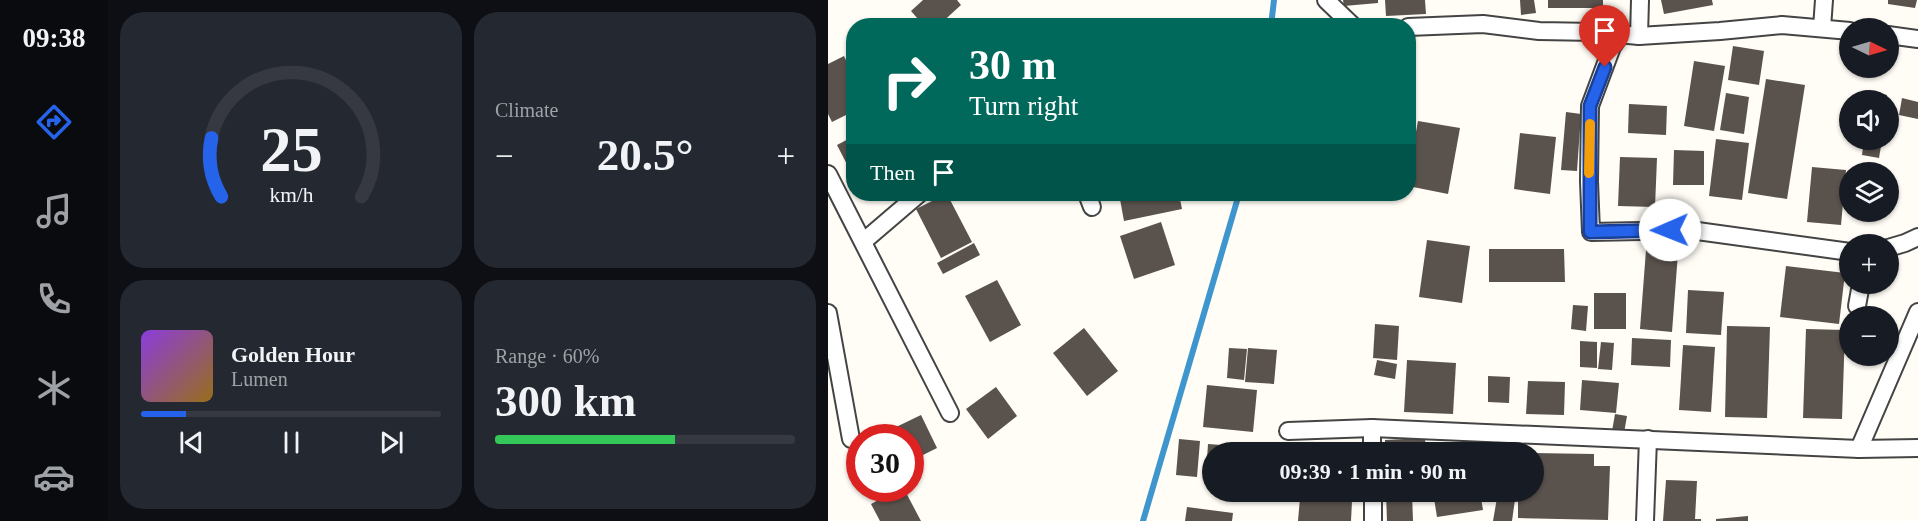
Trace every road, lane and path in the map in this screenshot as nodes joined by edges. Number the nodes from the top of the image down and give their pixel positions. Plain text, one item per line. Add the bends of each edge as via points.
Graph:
1 (1326, 0) edge
2 (1640, 0) edge
3 (1824, 0) edge
4 (1345, 18) edge
5 (1416, 27) edge
6 (1822, 28) junction
7 (1839, 30) edge
8 (1621, 34) junction
9 (1639, 36) junction
10 (1899, 36) edge
11 (1918, 39) edge
12 (828, 174) edge
13 (911, 201) edge
14 (1918, 237) edge
15 (864, 241) junction
16 (1899, 245) edge
17 (1839, 250) edge
18 (1859, 294) edge
19 (1857, 306) dead end
20 (1918, 312) edge
21 (828, 313) edge
22 (950, 412) dead end
23 (847, 424) edge
24 (1372, 429) junction
25 (1288, 431) dead end
26 (1648, 439) junction
27 (1372, 442) edge
28 (1859, 448) junction
29 (1918, 448) edge
30 (1373, 502) edge
31 (1373, 521) edge
32 (1645, 521) edge

1 - 4 street
2 - 9 street
3 - 6 street
5 - 8 street via 1483,24
6 - 7 street
6 - 9 street via 1782,25
8 - 9 street
8 - 17 street via 1612,47 1590,106 1590,232 1689,230
10 - 11 street
12 - 15 street
13 - 15 street
14 - 16 street
15 - 22 street
18 - 19 street
20 - 28 street
21 - 23 street
24 - 25 street
24 - 26 street
24 - 27 street
26 - 28 street
26 - 32 street
28 - 29 street
30 - 31 street

